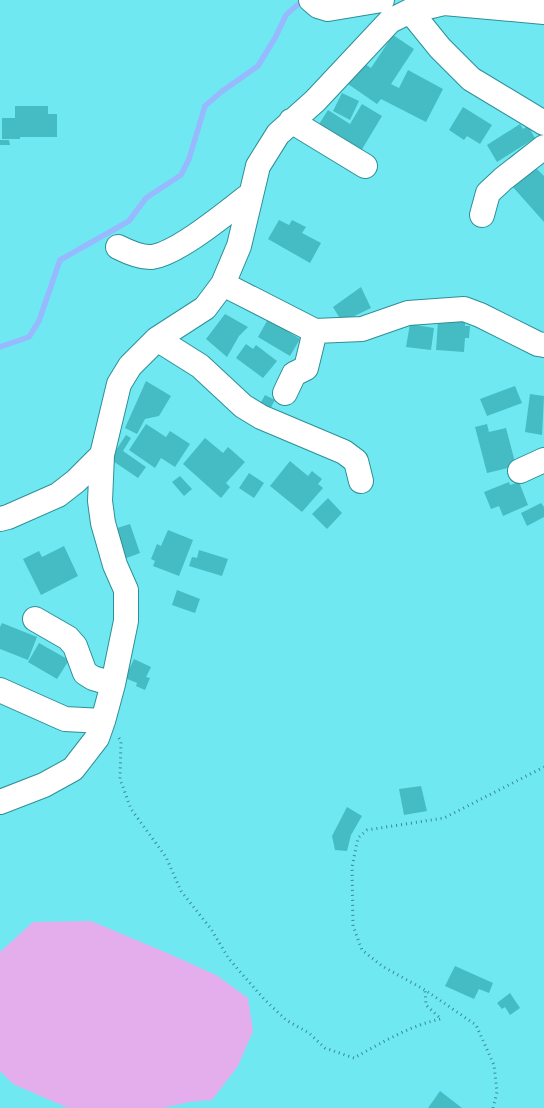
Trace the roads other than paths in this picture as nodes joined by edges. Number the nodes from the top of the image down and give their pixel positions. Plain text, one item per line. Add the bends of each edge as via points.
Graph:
1 (311, 0) edge
2 (382, 0) edge
3 (442, 2) edge
4 (410, 11) junction
5 (544, 12) edge
6 (292, 121) junction
7 (544, 123) edge
8 (544, 147) edge
9 (365, 166) dead end
10 (251, 194) junction
11 (482, 214) dead end
12 (118, 247) dead end
13 (223, 284) junction
14 (314, 332) junction
15 (157, 339) junction
16 (544, 345) edge
17 (284, 393) dead end
18 (102, 455) junction
19 (544, 460) edge
20 (520, 471) dead end
21 (361, 481) dead end
22 (0, 519) edge
23 (35, 619) dead end
24 (113, 684) junction
25 (0, 690) edge
26 (103, 720) junction
27 (0, 802) edge

1 - 2 street via 328,9
3 - 4 street
3 - 5 street
4 - 6 street via 390,21
4 - 7 street via 471,79
6 - 9 street
6 - 10 street via 278,134 258,166
8 - 11 street via 488,193
10 - 12 street via 172,250 145,257
10 - 13 street via 239,246
13 - 14 street
13 - 15 street via 205,308
14 - 16 street via 362,328 408,313 464,310
14 - 17 street via 306,368 294,374
15 - 18 street via 130,366 119,384
15 - 21 street via 200,366 243,406 284,428 344,452 356,461
18 - 22 street via 58,495
18 - 24 street via 100,501 103,523 114,565 126,590 126,621
19 - 20 street
23 - 24 street via 68,638 75,646 85,673
24 - 26 street
25 - 26 street via 65,719
26 - 27 street via 97,738 73,769 44,785

